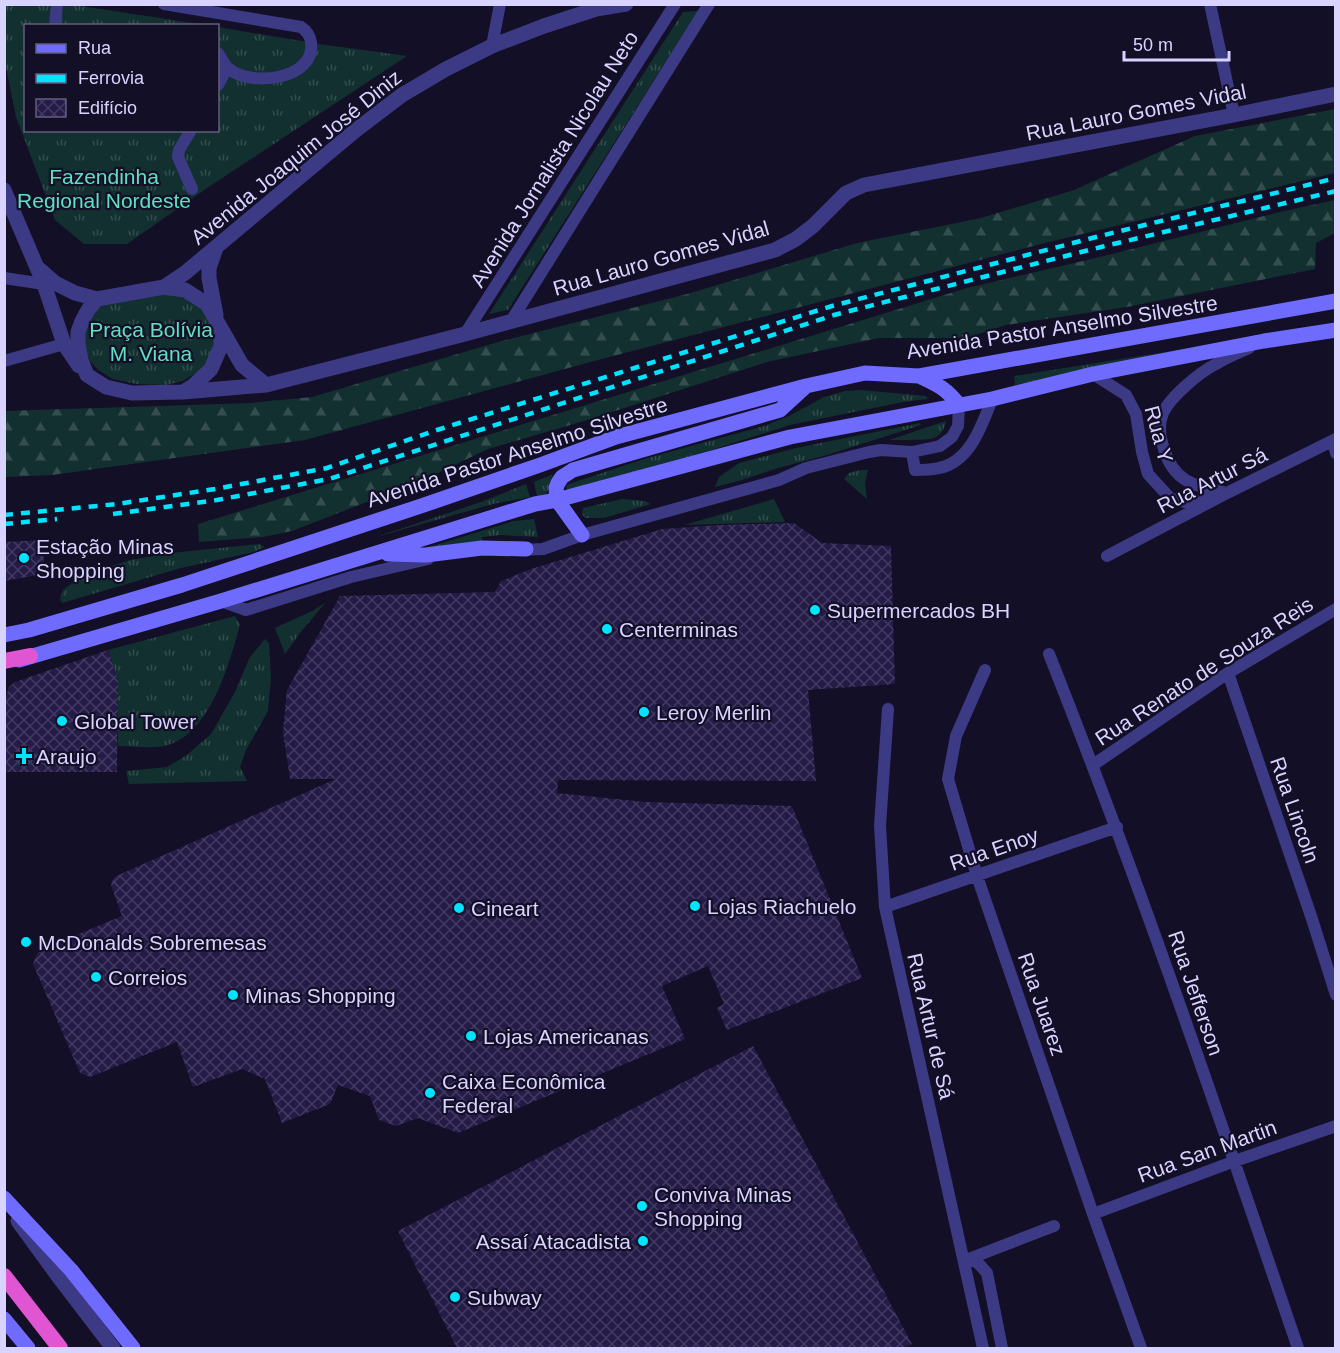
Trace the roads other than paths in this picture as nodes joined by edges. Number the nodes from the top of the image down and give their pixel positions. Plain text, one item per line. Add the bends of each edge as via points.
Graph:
1 (57, 4) edge
2 (164, 4) edge
3 (500, 4) edge
4 (627, 4) edge
5 (675, 4) edge
6 (709, 4) edge
7 (1210, 4) edge
8 (55, 24) edge
9 (492, 46) junction
10 (219, 55) edge
11 (227, 68) junction
12 (219, 83) edge
13 (1335, 94) edge
14 (1234, 115) junction
15 (190, 132) edge
16 (192, 189) dead end
17 (4, 190) edge
18 (216, 248) junction
19 (36, 266) junction
20 (4, 278) edge
21 (44, 284) junction
22 (164, 287) junction
23 (97, 299) junction
24 (1335, 301) edge
25 (512, 321) junction
26 (218, 323) junction
27 (1335, 330) edge
28 (465, 333) junction
29 (1264, 341) junction
30 (64, 344) junction
31 (4, 361) edge
32 (1094, 374) junction
33 (87, 375) junction
34 (919, 376) junction
35 (266, 385) junction
36 (806, 386) junction
37 (183, 392) junction
38 (992, 399) junction
39 (959, 405) junction
40 (1335, 441) edge
41 (912, 452) junction
42 (1335, 453) edge
43 (1227, 493) junction
44 (557, 500) junction
45 (582, 535) junction
46 (526, 549) junction
47 (376, 554) junction
48 (1107, 556) dead end
49 (221, 602) junction
50 (1335, 609) edge
51 (4, 635) edge
52 (1049, 654) dead end
53 (30, 656) joint
54 (4, 663) edge
55 (985, 670) dead end
56 (1228, 673) junction
57 (888, 708) dead end
58 (1093, 765) junction
59 (1117, 827) junction
60 (977, 876) junction
61 (885, 907) junction
62 (1335, 995) edge
63 (1335, 1126) edge
64 (1235, 1161) junction
65 (4, 1200) edge
66 (1093, 1215) junction
67 (1054, 1226) dead end
68 (966, 1260) junction
69 (4, 1276) edge
70 (4, 1319) edge
71 (28, 1348) edge
72 (60, 1348) edge
73 (113, 1348) edge
74 (133, 1348) edge
75 (983, 1348) edge
76 (1002, 1348) edge
77 (1141, 1348) edge
78 (1298, 1348) edge

1 - 8 street
2 - 11 street via 301,27 310,37 309,58 281,77 258,79
3 - 9 street
4 - 9 street, Avenida Joaquim José Diniz via 596,9
5 - 28 street, Avenida Jornalista Nicolau Neto
6 - 25 street
7 - 14 street
9 - 18 street, Avenida Joaquim José Diniz via 402,94
10 - 11 street
11 - 12 street
13 - 14 street, Rua Lauro Gomes Vidal
14 - 25 street, Rua Lauro Gomes Vidal via 864,185 846,193 813,226 775,250
15 - 16 street via 178,157
17 - 19 street
18 - 22 street, Avenida Joaquim José Diniz
18 - 26 street via 209,278
19 - 21 street
19 - 23 street via 55,283
20 - 21 street
21 - 30 street
22 - 23 street
22 - 26 street via 193,294 207,304
23 - 33 street via 78,332
24 - 34 main road, Avenida Pastor Anselmo Silvestre
25 - 28 street, Rua Lauro Gomes Vidal
26 - 35 street via 242,365
26 - 37 street via 221,346 211,369
27 - 29 main road
28 - 35 street, Rua Lauro Gomes Vidal
29 - 32 main road
29 - 43 street, Rua Y via 1213,365 1177,393 1162,414 1160,437 1167,461 1179,477
30 - 31 street
30 - 33 street
32 - 38 main road
32 - 43 street, Rua Y via 1126,395 1136,414 1148,474 1170,498 1188,503
33 - 37 street via 106,387 132,393
34 - 36 main road, Avenida Pastor Anselmo Silvestre via 866,373
34 - 39 main road via 950,393
35 - 37 street, Rua Lauro Gomes Vidal
36 - 44 main road via 780,410 573,470 558,483
36 - 51 main road, Avenida Pastor Anselmo Silvestre via 616,438 182,585
38 - 39 main road
38 - 41 street via 972,443 959,459 941,468 915,471
39 - 41 street via 952,437 940,446
39 - 44 main road via 790,437
40 - 42 street
40 - 43 street, Rua Artur Sá
41 - 45 street via 869,452
43 - 48 street, Rua Artur Sá
44 - 45 main road
44 - 47 main road
45 - 46 street via 543,549
46 - 47 main road
46 - 49 street via 426,560 351,577 246,610
47 - 49 main road
49 - 53 main road
50 - 56 street, Rua Renato de Souza Reis
52 - 58 street, Rua Jefferson
53 - 54 highway
55 - 60 street, Rua Juarez via 956,736 948,779
56 - 58 street, Rua Renato de Souza Reis
56 - 62 street, Rua Lincoln
57 - 61 street, Rua Artur de Sá via 880,825
58 - 59 street, Rua Jefferson
59 - 60 street, Rua Enoy
59 - 64 street, Rua Jefferson
60 - 61 street, Rua Enoy
60 - 66 street, Rua Juarez
61 - 68 street, Rua Artur de Sá
63 - 64 street, Rua San Martin
64 - 66 street, Rua San Martin
64 - 78 street, Rua Jefferson
65 - 73 street
65 - 74 main road via 71,1270
66 - 77 street, Rua Juarez
67 - 68 street
68 - 75 street, Rua Artur de Sá
68 - 76 street via 978,1263 987,1274
69 - 72 highway
70 - 71 main road

